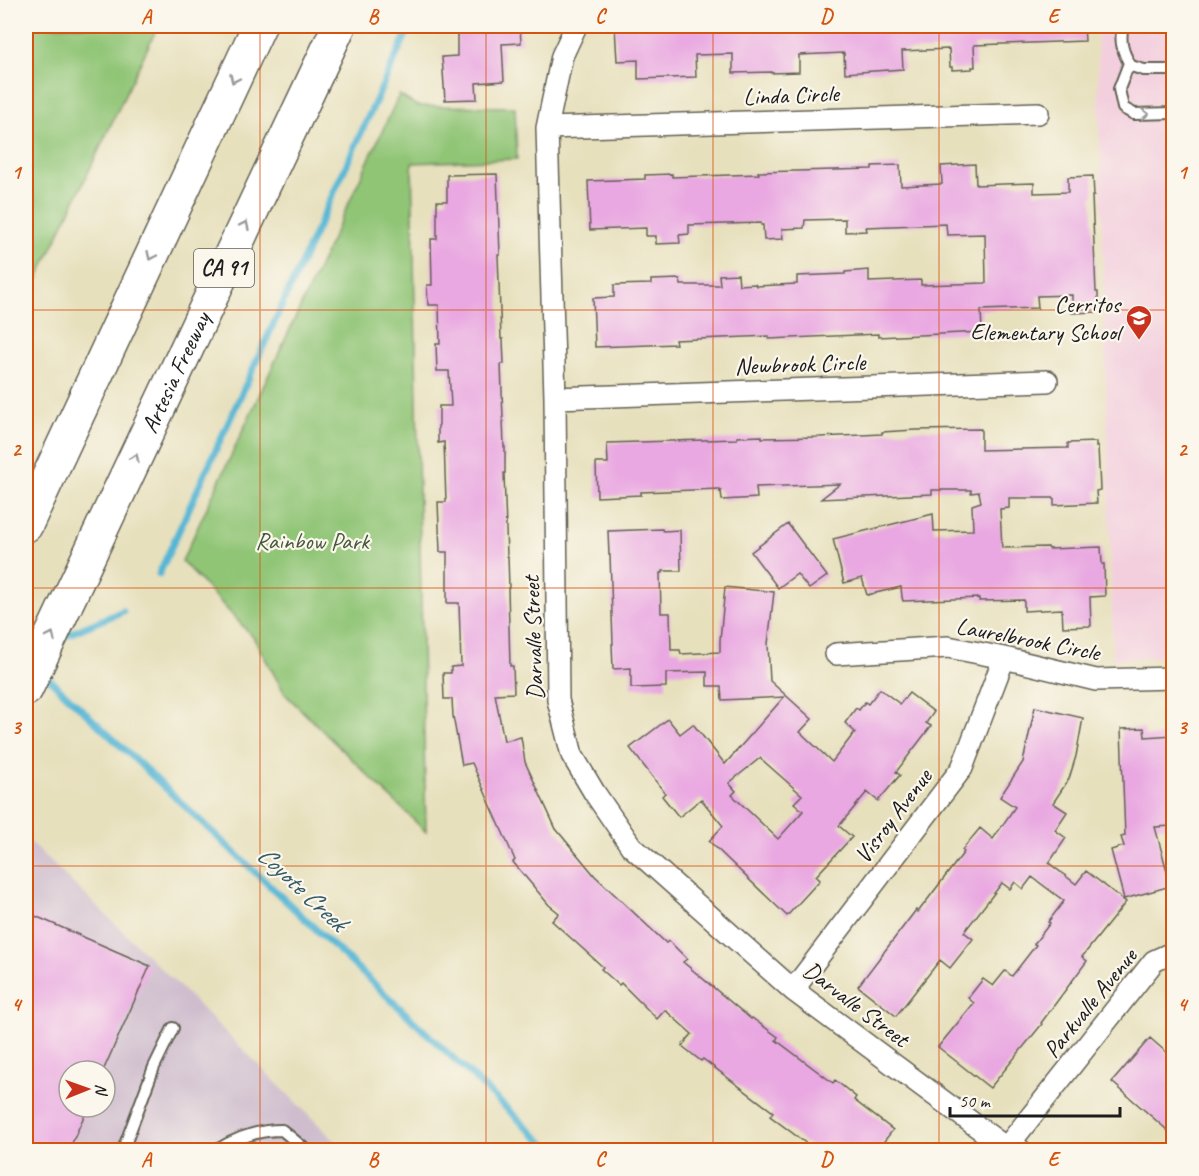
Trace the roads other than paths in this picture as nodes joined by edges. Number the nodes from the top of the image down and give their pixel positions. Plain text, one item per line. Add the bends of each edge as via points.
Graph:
1 (259, 26) edge
2 (339, 26) edge
3 (576, 26) edge
4 (1123, 26) edge
5 (1129, 63) junction
6 (1173, 70) edge
7 (1038, 113) dead end
8 (1173, 113) edge
9 (547, 128) junction
10 (1047, 381) dead end
11 (555, 398) junction
12 (26, 525) edge
13 (836, 654) dead end
14 (1004, 658) junction
15 (1173, 678) edge
16 (26, 688) edge
17 (1173, 952) edge
18 (793, 990) junction
19 (173, 1028) dead end
20 (1013, 1149) edge
21 (123, 1150) edge
22 (217, 1150) edge
23 (306, 1150) edge

1 -> 12 highway, CA 91
16 -> 2 highway, Artesia Freeway / CA 91
3 - 9 street, Darvalle Street via 562,56
4 - 5 lane via 1123,53
5 - 6 lane via 1144,70
5 -> 8 lane via 1119,89 1123,108 1134,114
7 - 9 street, Linda Circle
9 - 11 street, Darvalle Street
10 - 11 street, Newbrook Circle
11 - 18 street, Darvalle Street via 558,700 572,755 632,846
13 - 14 street, Laurelbrook Circle via 948,647
14 - 15 street, Laurelbrook Circle via 1096,680
14 - 18 street, Visroy Avenue via 962,768
17 - 20 street, Parkvalle Avenue via 1155,961
18 - 20 street, Darvalle Street
19 - 21 lane via 154,1066
22 - 23 lane via 231,1141 270,1130 282,1130

